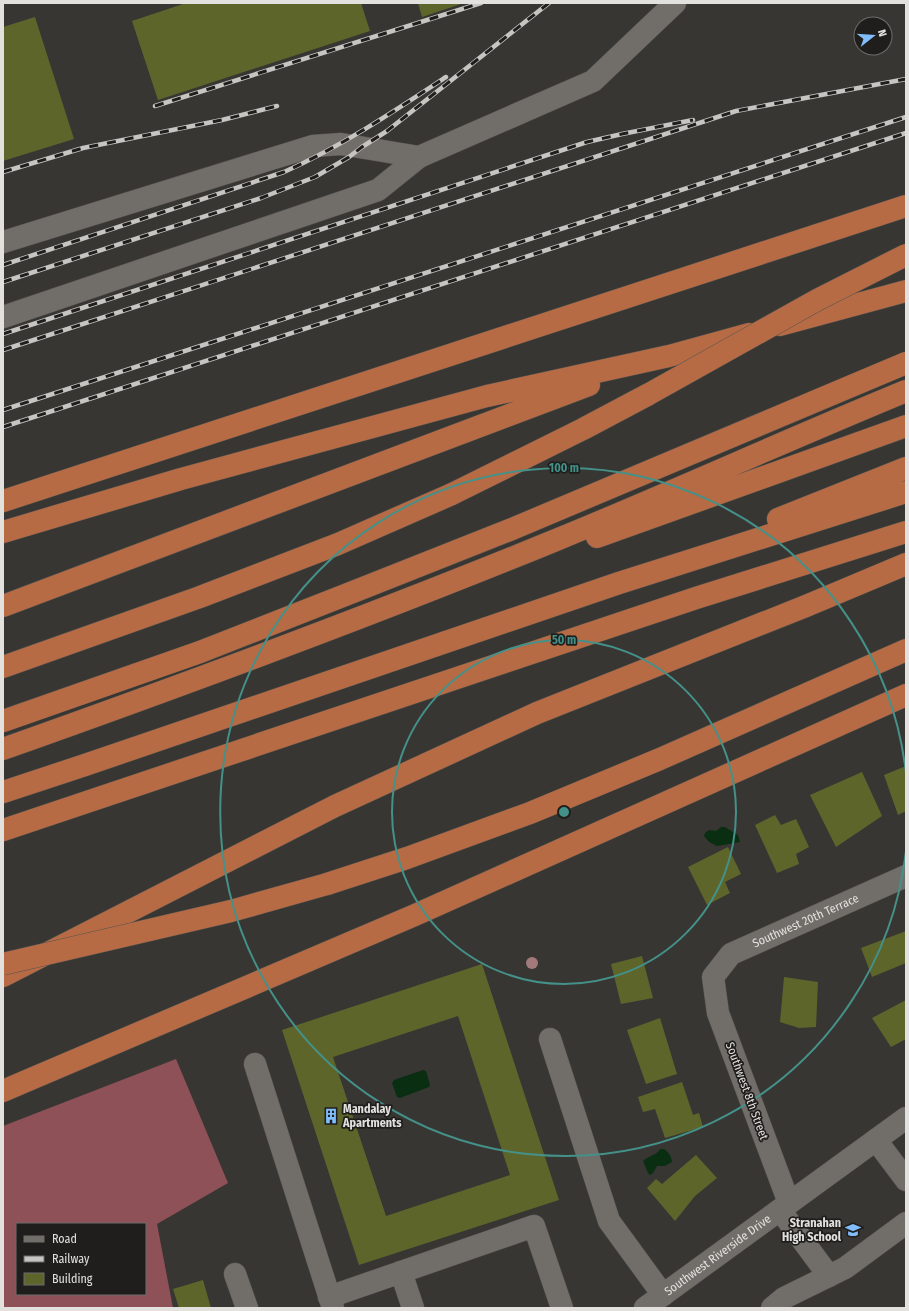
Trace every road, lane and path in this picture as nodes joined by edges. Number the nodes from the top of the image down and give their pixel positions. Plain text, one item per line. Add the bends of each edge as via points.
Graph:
1 (675, 3) edge
2 (419, 157) junction
3 (906, 206) edge
4 (3, 242) edge
5 (906, 255) edge
6 (906, 291) edge
7 (3, 318) edge
8 (669, 356) junction
9 (906, 363) edge
10 (906, 391) edge
11 (906, 426) edge
12 (906, 468) edge
13 (906, 492) edge
14 (3, 501) edge
15 (3, 532) edge
16 (906, 532) edge
17 (906, 564) edge
18 (619, 583) junction
19 (3, 606) edge
20 (365, 616) junction
21 (906, 650) edge
22 (3, 667) edge
23 (906, 695) edge
24 (3, 721) edge
25 (3, 749) edge
26 (3, 792) edge
27 (3, 830) edge
28 (906, 876) edge
29 (3, 964) edge
30 (3, 976) edge
31 (713, 977) joint
32 (550, 1039) dead end
33 (255, 1064) dead end
34 (3, 1090) edge
35 (906, 1118) edge
36 (876, 1140) junction
37 (906, 1180) edge
38 (784, 1207) junction
39 (906, 1223) edge
40 (401, 1272) junction
41 (235, 1274) dead end
42 (829, 1276) junction
43 (663, 1295) junction
44 (331, 1302) edge
45 (247, 1308) edge
46 (412, 1308) edge
47 (562, 1308) edge
48 (645, 1308) edge
49 (772, 1308) edge

1 - 2 street via 593,81
2 - 4 street via 341,144 313,146
2 - 7 street via 378,190
3 - 14 highway
5 - 22 highway, bridge via 804,307 590,426 452,494 338,544 200,597
6 - 8 highway
8 - 15 highway via 487,396 181,479
8 - 19 highway
9 - 24 highway via 519,526 358,590 200,652
10 - 20 highway via 556,540
11 - 20 highway via 562,550 459,592
12 - 18 highway
13 - 18 highway
16 - 27 highway via 688,600
17 - 30 highway via 536,713 335,806
18 - 26 highway
20 - 25 highway via 208,676
21 - 29 highway, bridge via 653,762 530,813 407,858 231,911
23 - 34 highway via 415,915
28 - 31 street, Southwest 20th Terrace via 731,954
31 - 38 street, Southwest 8th Street via 718,1013
32 - 43 street via 609,1221
33 - 44 street
35 - 36 street, Southwest Riverside Drive
36 - 37 street
36 - 38 street, Southwest Riverside Drive
38 - 42 street, Southwest 8th Street
38 - 43 street, Southwest Riverside Drive
39 - 42 street via 845,1268
40 - 44 street
40 - 46 street
40 - 47 street via 534,1226
41 - 45 street
42 - 49 street via 784,1298
43 - 48 street, Southwest Riverside Drive

